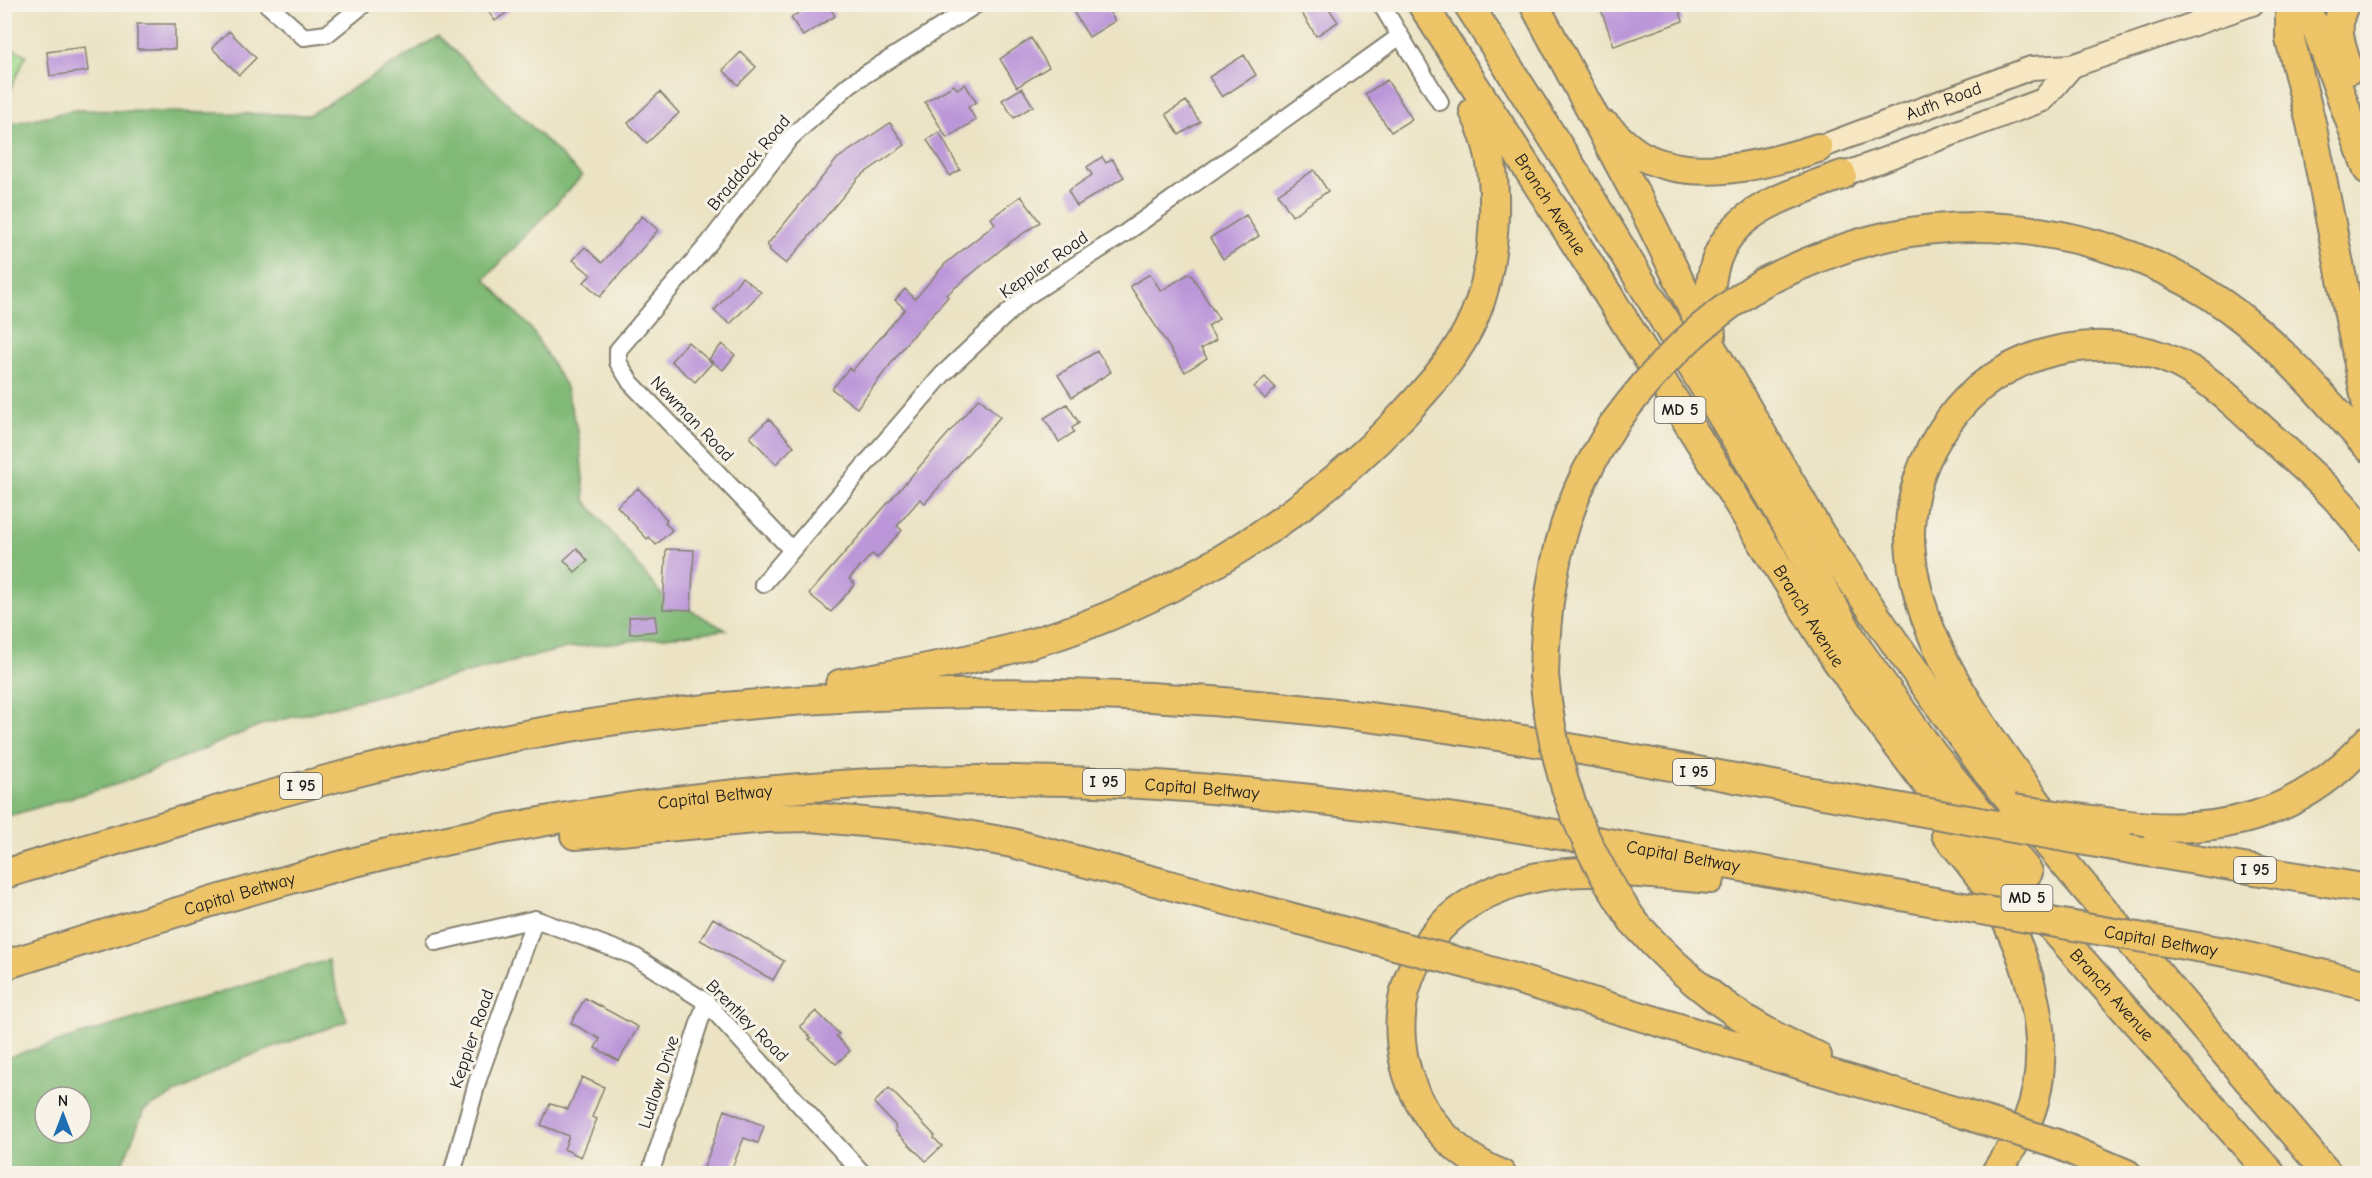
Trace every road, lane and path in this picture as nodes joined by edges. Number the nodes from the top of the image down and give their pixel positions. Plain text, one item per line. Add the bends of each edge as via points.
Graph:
1 (267, 4) edge
2 (364, 4) edge
3 (977, 4) edge
4 (1381, 4) edge
5 (1421, 4) edge
6 (1468, 4) edge
7 (1534, 4) edge
8 (2252, 4) edge
9 (2290, 4) edge
10 (2300, 4) edge
11 (2345, 4) edge
12 (1400, 36) junction
13 (2072, 66) junction
14 (1440, 102) dead end
15 (1590, 109) junction
16 (2367, 126) edge
17 (1818, 148) joint
18 (2367, 170) edge
19 (1842, 175) joint
20 (658, 306) joint
21 (1713, 350) junction
22 (2355, 414) edge
23 (2367, 447) edge
24 (2367, 538) edge
25 (792, 550) junction
26 (1776, 564) junction
27 (763, 584) dead end
28 (604, 722) junction
29 (2367, 740) edge
30 (1862, 795) junction
31 (4, 874) edge
32 (262, 887) junction
33 (2367, 890) edge
34 (1946, 904) junction
35 (535, 919) junction
36 (436, 942) dead end
37 (2231, 953) junction
38 (4, 965) edge
39 (2367, 977) edge
40 (2367, 985) edge
41 (2174, 992) junction
42 (706, 1002) junction
43 (1964, 1114) junction
44 (2231, 1127) junction
45 (452, 1173) edge
46 (650, 1173) edge
47 (863, 1173) edge
48 (1501, 1173) edge
49 (1995, 1173) edge
50 (2127, 1173) edge
51 (2271, 1173) edge
52 (2330, 1173) edge

1 - 2 street via 304,38 317,38
3 - 20 street, Braddock Road via 850,84 790,138
4 - 12 street
5 - 26 highway, Branch Avenue / MD 5
5 - 28 highway via 1486,134 1495,192 1494,234 1487,277 1475,315 1448,363 1362,458 1244,548 1183,583 1058,636 889,676
6 - 44 highway via 1576,174 1857,648 1932,753
7 - 15 highway, MD 5
8 - 13 main road, Auth Road
9 - 22 highway via 2290,39 2311,123
10 - 18 highway via 2316,27
11 - 16 highway via 2338,40
12 - 14 street
12 - 25 street, Keppler Road via 1124,234 1024,298 944,374
13 - 17 main road, Auth Road via 2031,68
13 - 19 main road, Auth Road via 2043,100
15 - 17 highway via 1641,155 1670,166 1718,169 1780,160
15 - 21 highway, MD 5
19 - 21 highway via 1777,198 1745,219 1723,243 1712,273 1708,307
20 - 25 street, Newman Road via 618,350 618,362 631,383
21 - 41 highway, MD 5 via 1821,535 1927,692 1986,771
22 - 23 highway
22 - 43 highway, bridge via 2248,323 2198,288 2148,262 2091,242 2043,232 1940,230 1890,236 1802,263 1722,308 1643,384 1613,425 1583,478 1551,578 1544,675 1558,770 1588,848 1633,921 1667,960 1707,994 1808,1053
24 - 41 highway via 2331,492 2219,391 2190,370 2134,350 2102,345 2072,347 2018,363 1989,380 1965,401 1923,460 1913,498 1911,554 1916,584 1951,675 1968,705
25 - 27 street, Keppler Road
26 - 44 highway, Branch Avenue / MD 5 via 1835,658 1939,800
26 - 49 highway via 1872,732 1993,896 2020,950 2038,1023 2037,1086 2028,1119
28 - 30 highway, I 95 via 782,703 910,696 1122,697 1362,716
28 - 31 highway, I 95 via 358,770
29 - 30 highway, bridge via 2349,762 2301,798 2229,822 2195,827 2160,829
30 - 33 highway, I 95, bridge via 2142,851
32 - 34 highway, Capital Beltway / I 95 via 473,835 673,801 790,789 1016,781 1153,785 1340,801
32 - 38 highway, Capital Beltway / I 95
32 - 43 highway, bridge via 476,847 676,824 811,817 927,828 1012,843 1467,964
34 - 37 highway, Capital Beltway / I 95, bridge
34 - 48 highway via 1776,885 1593,872 1537,878 1479,898 1450,917 1430,939 1413,969 1400,1019 1401,1045 1415,1095 1427,1118 1462,1153
35 - 36 street
35 - 42 street, Brentley Road via 634,956
35 - 45 street, Keppler Road via 478,1079
37 - 39 highway, Capital Beltway / I 95
37 - 40 highway
41 - 52 highway, MD 5
42 - 46 street, Ludlow Drive
42 - 47 street, Brentley Road
43 - 50 highway, bridge via 2057,1144
44 - 51 highway, Branch Avenue / MD 5

